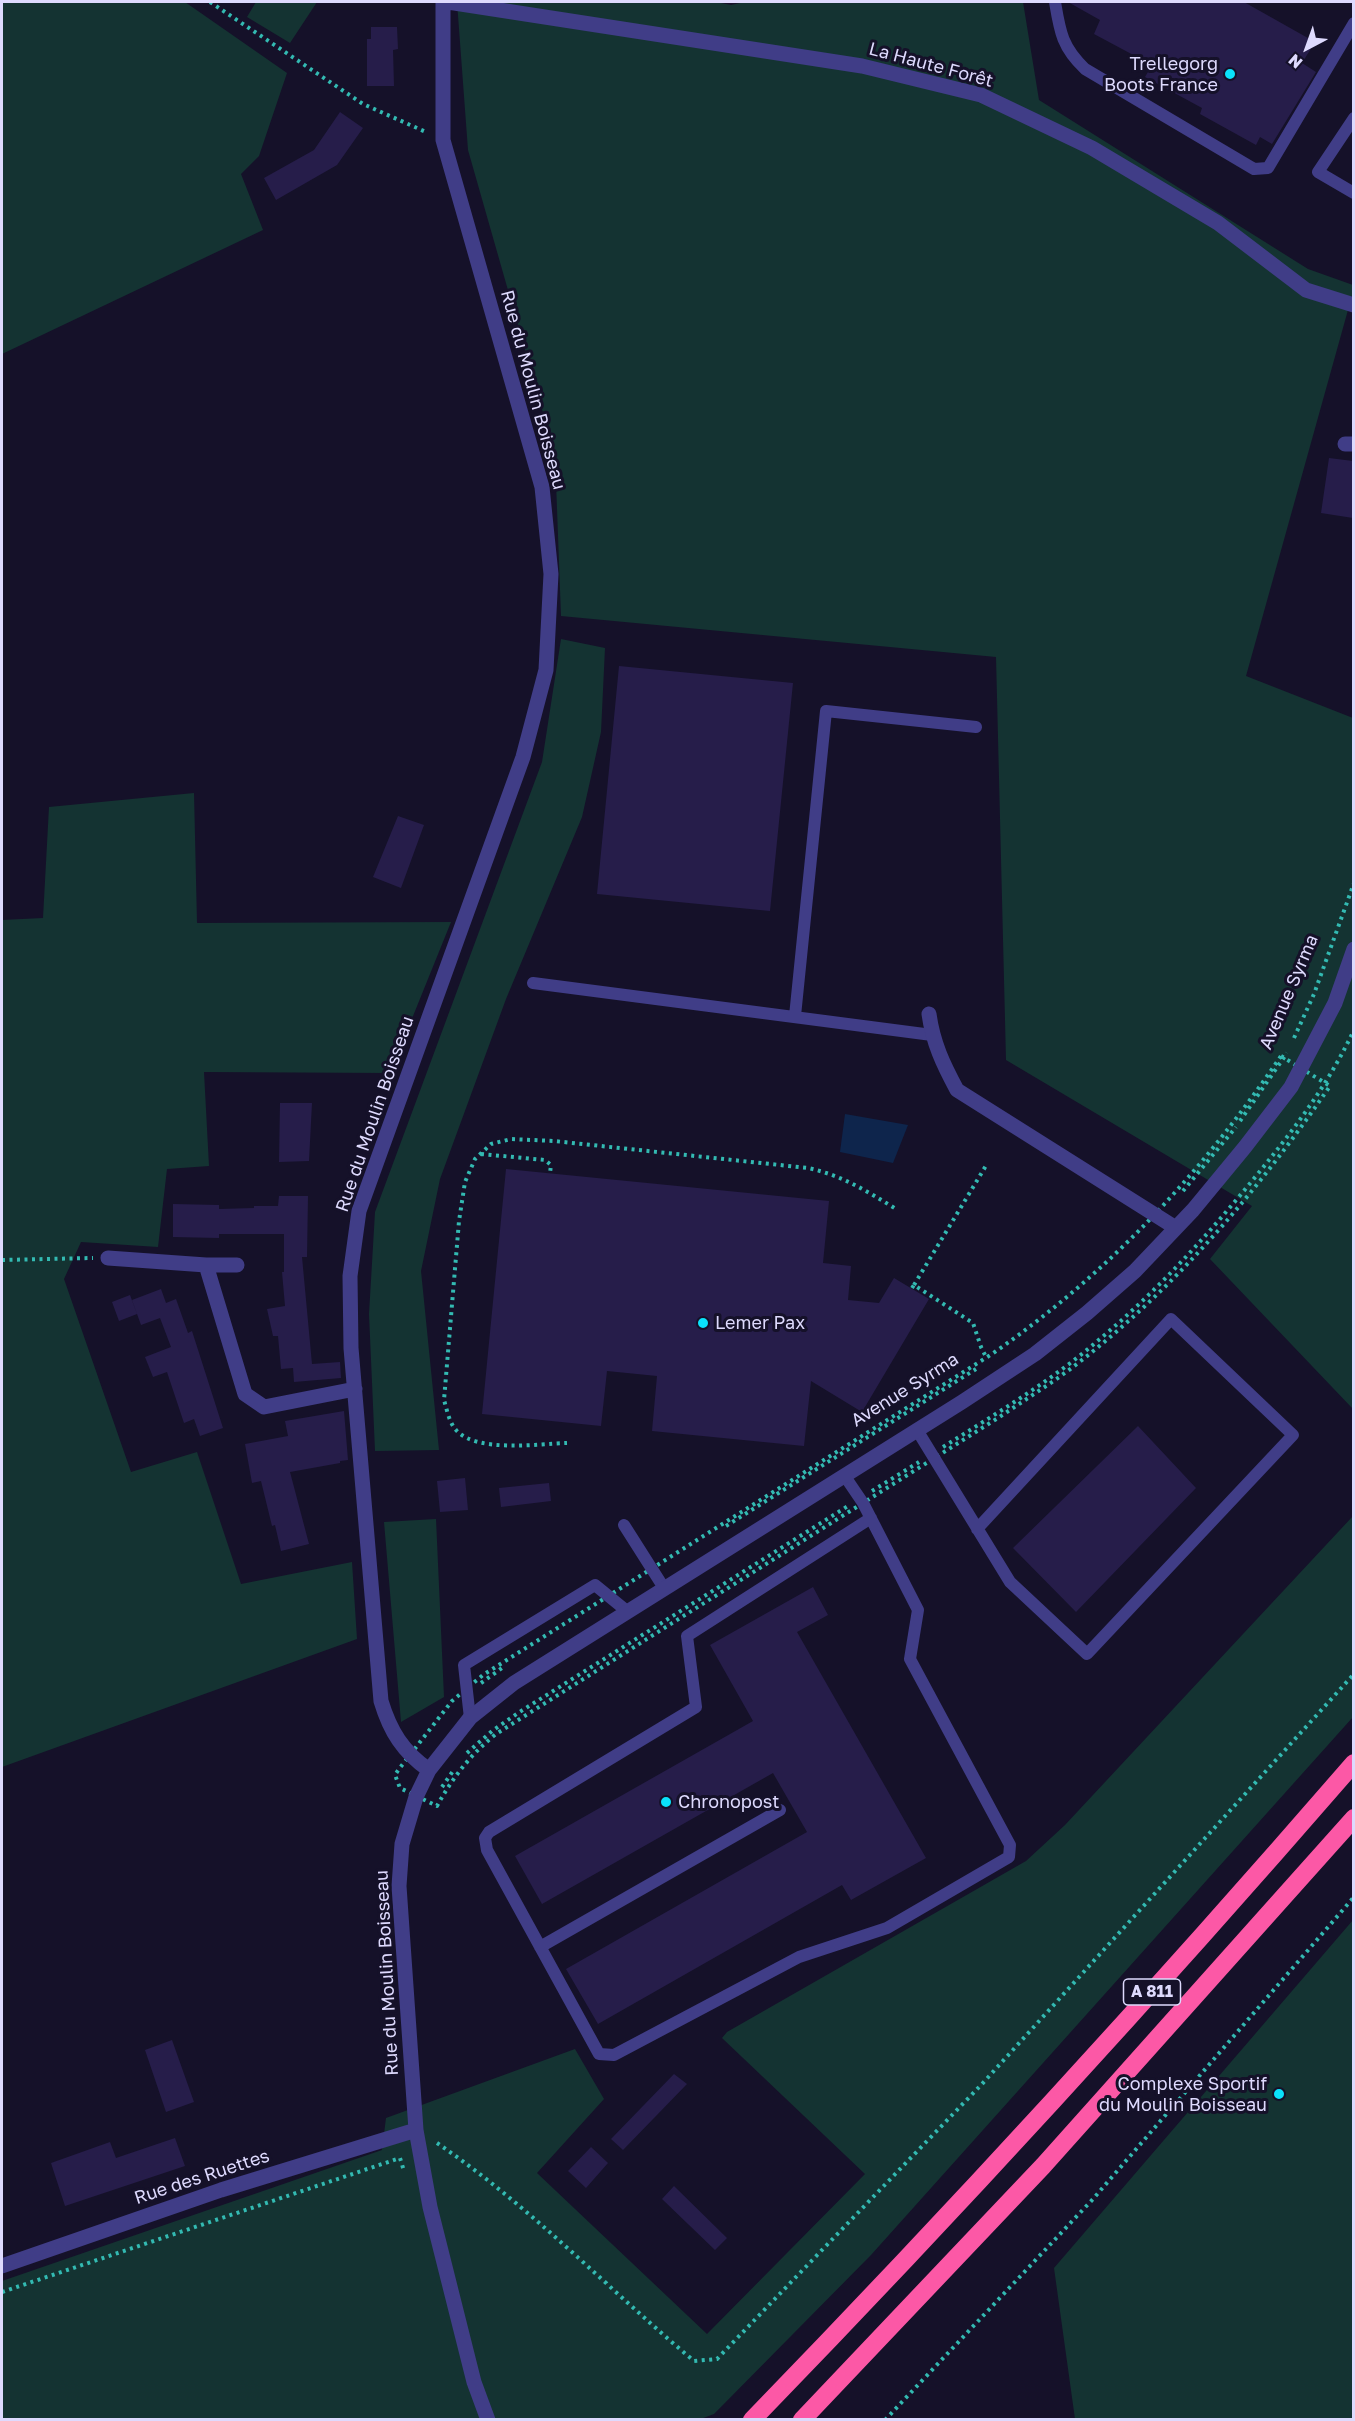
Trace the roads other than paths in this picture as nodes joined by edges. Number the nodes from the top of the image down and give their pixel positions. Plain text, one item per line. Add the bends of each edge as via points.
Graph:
1 (443, 2) edge
2 (448, 2) edge
3 (1055, 2) edge
4 (1353, 23) edge
5 (1353, 118) edge
6 (1353, 193) edge
7 (1353, 305) edge
8 (976, 727) dead end
9 (1353, 949) edge
10 (532, 983) dead end
11 (929, 1014) dead end
12 (795, 1017) junction
13 (932, 1035) junction
14 (1176, 1228) junction
15 (108, 1258) road end
16 (206, 1264) junction
17 (237, 1265) dead end
18 (355, 1389) junction
19 (917, 1430) junction
20 (844, 1475) junction
21 (871, 1518) junction
22 (624, 1525) dead end
23 (977, 1529) junction
24 (664, 1588) junction
25 (627, 1612) junction
26 (470, 1718) junction
27 (1353, 1763) edge
28 (429, 1770) junction
29 (780, 1809) dead end
30 (1353, 1818) edge
31 (540, 1947) junction
32 (416, 2130) junction
33 (2, 2266) edge
34 (488, 2420) edge
35 (752, 2420) edge
36 (802, 2420) edge

1 - 18 street, Rue du Moulin Boisseau via 443,140 542,487 551,574 546,670 523,757 359,1211 350,1276
2 - 7 street, La Haute Forêt via 862,66 981,95 1092,148 1218,223 1306,290
3 - 4 lane via 1060,32 1071,55 1085,69 1254,169 1268,168
5 - 6 lane via 1318,172
8 - 12 lane via 826,711
9 - 14 street via 1335,1002 1291,1087
10 - 12 lane
11 - 13 street
12 - 13 lane
13 - 14 street via 957,1090
14 - 19 street via 1135,1271 1035,1354
15 - 16 street
16 - 17 street
16 - 18 street via 245,1394 264,1407
18 - 28 street, Rue du Moulin Boisseau via 381,1701 388,1724 413,1759
19 - 20 street
19 - 23 lane
20 - 21 lane
20 - 24 street
21 - 31 lane via 687,1636 696,1707 489,1832 485,1838 487,1851
21 - 31 lane via 918,1610 910,1659 1010,1845 1009,1857 887,1928 799,1957 614,2055 599,2054
22 - 24 lane
23 - 23 lane via 1010,1582 1087,1654 1293,1435 1171,1319
24 - 25 street
25 - 26 street via 514,1683
25 - 26 lane via 595,1585 465,1665
26 - 28 street
27 - 35 highway, A 811 via 1009,2149
28 - 32 street, Rue du Moulin Boisseau via 402,1844 399,1886
29 - 31 lane
30 - 36 highway, A 811 via 1043,2166
32 - 33 street, Rue des Ruettes via 221,2190
32 - 34 street, Rue du Moulin Boisseau via 433,2219 474,2382

